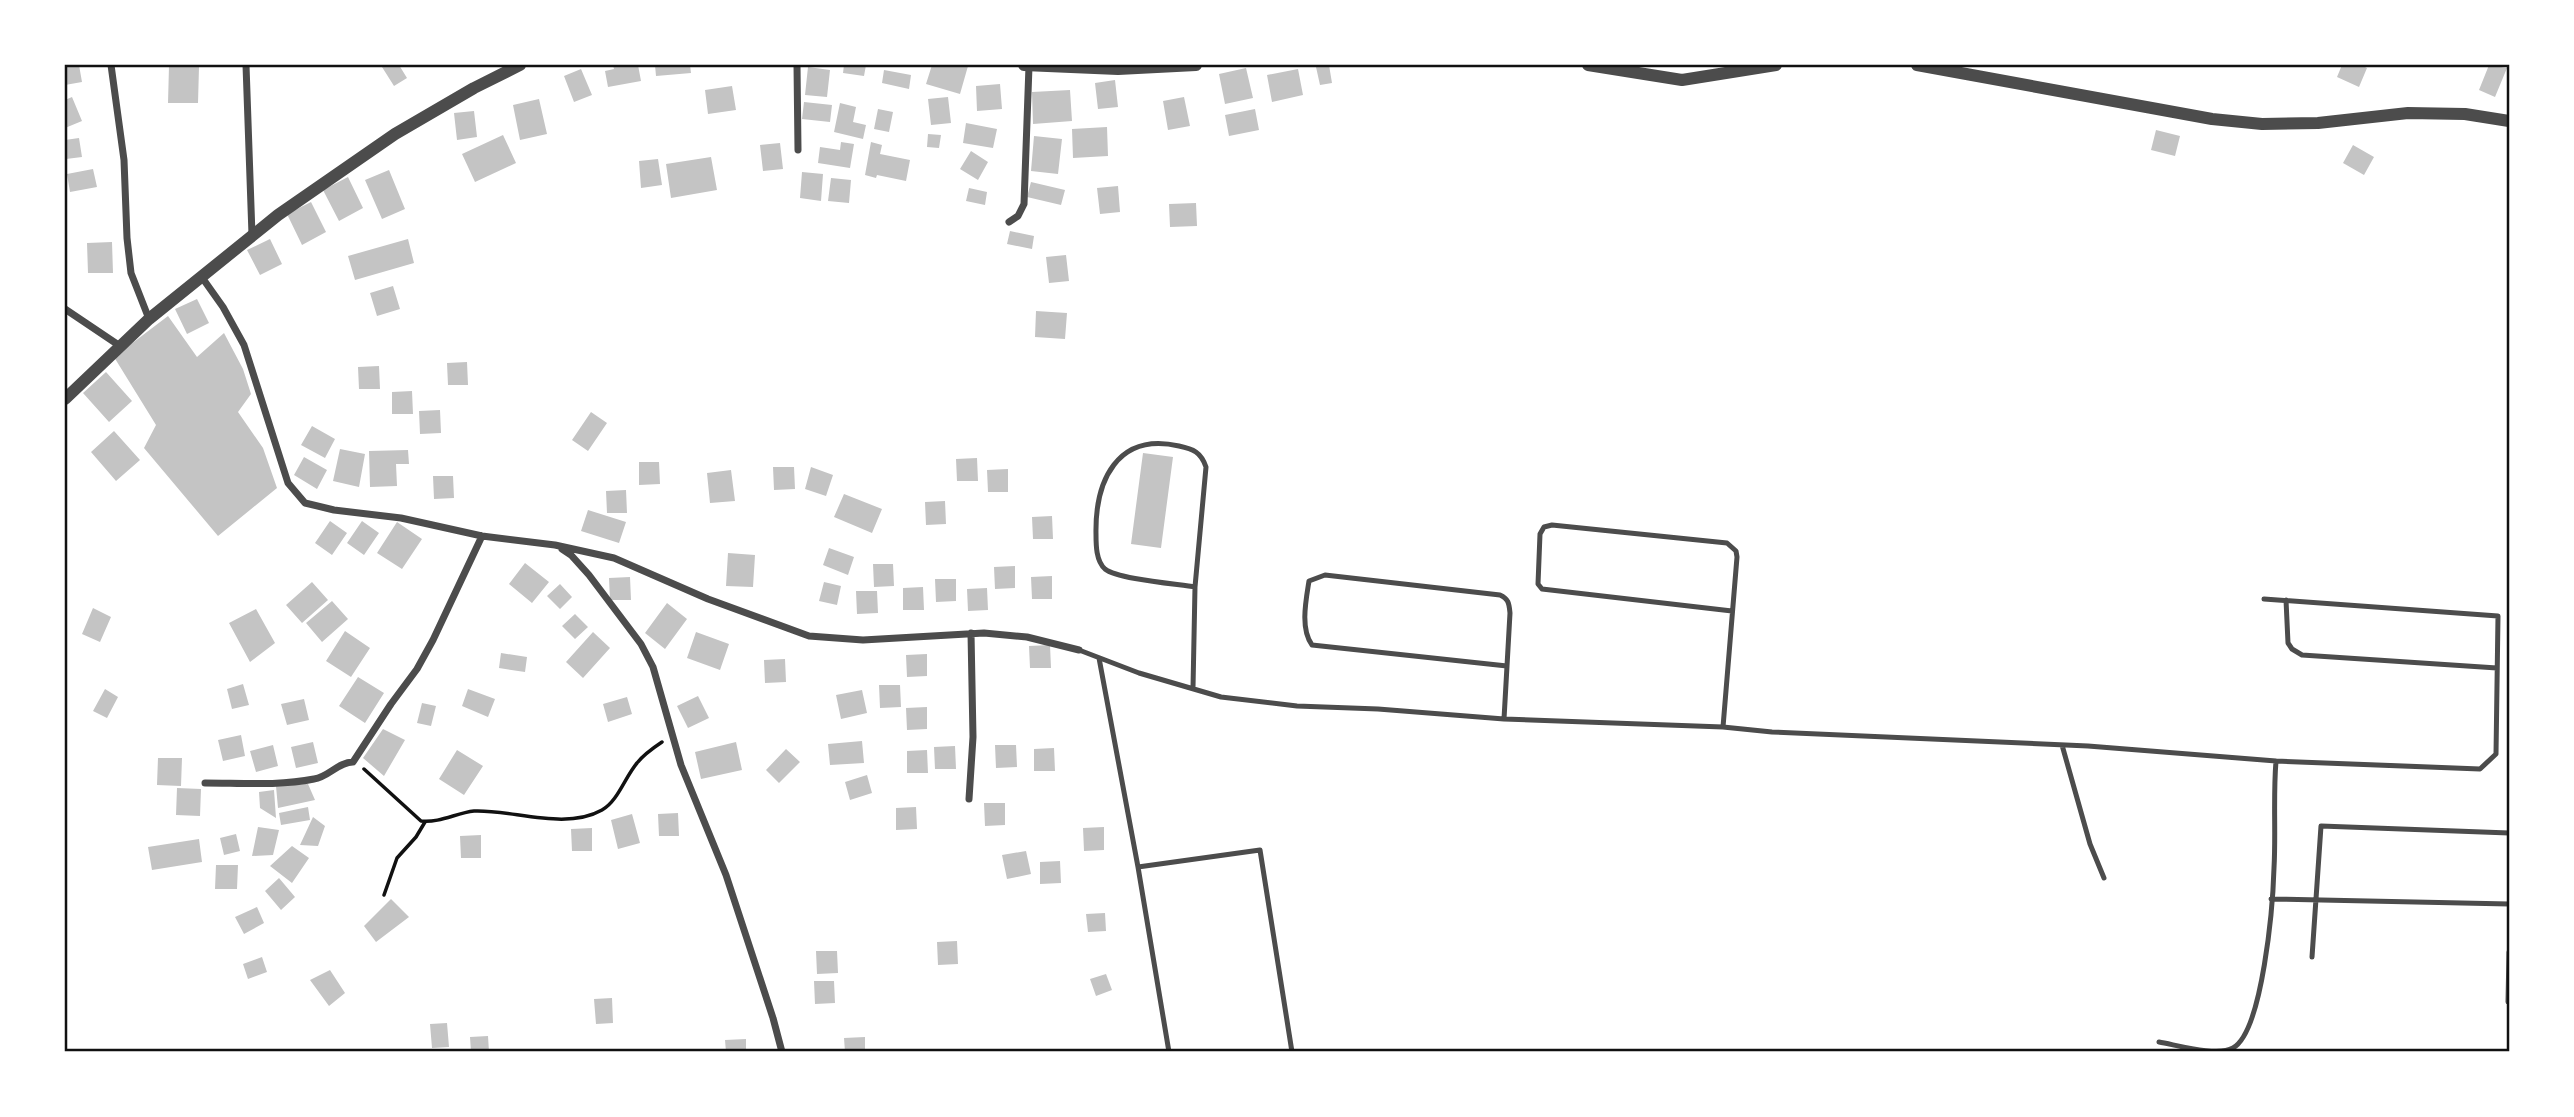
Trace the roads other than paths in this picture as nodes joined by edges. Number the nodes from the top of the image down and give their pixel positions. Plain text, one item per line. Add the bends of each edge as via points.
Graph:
1 (111, 65) edge
2 (246, 65) edge
3 (797, 65) edge
4 (1027, 65) edge
5 (1196, 65) edge
6 (1588, 65) edge
7 (1776, 65) edge
8 (1917, 65) edge
9 (515, 66) edge
10 (2509, 121) edge
11 (798, 150) dead end
12 (1009, 222) dead end
13 (252, 235) junction
14 (200, 276) junction
15 (65, 310) edge
16 (149, 318) junction
17 (120, 346) junction
18 (65, 399) edge
19 (482, 536) junction
20 (555, 545) junction
21 (1195, 587) junction
22 (2264, 599) dead end
23 (2286, 600) junction
24 (1732, 611) junction
25 (971, 633) junction
26 (1079, 650) joint
27 (1098, 658) junction
28 (1507, 666) junction
29 (2497, 668) junction
30 (1193, 688) junction
31 (1504, 719) junction
32 (1723, 727) junction
33 (2062, 745) junction
34 (2276, 761) junction
35 (205, 783) dead end
36 (969, 799) dead end
37 (2509, 833) edge
38 (1138, 867) junction
39 (2104, 878) dead end
40 (2271, 899) junction
41 (2316, 900) junction
42 (2509, 904) edge
43 (2509, 952) edge
44 (2312, 957) dead end
45 (2508, 1002) edge
46 (2159, 1042) dead end
47 (782, 1052) edge
48 (1169, 1052) edge
49 (1292, 1052) edge

1 - 16 street via 124,160 131,273
2 - 13 street
3 - 11 street
4 - 5 street via 1118,69
4 - 12 street via 1024,204
6 - 7 street via 1682,80
8 - 10 street via 2212,119 2263,124 2408,113 2465,114
9 - 13 street via 395,134
13 - 14 street
14 - 16 street
14 - 19 street via 244,345 280,461 297,496 317,507 401,518
15 - 17 street
16 - 17 street
17 - 18 street
19 - 20 street
19 - 35 street via 417,669 354,762 316,779
20 - 25 street via 614,558 809,636 863,640
20 - 47 street via 589,575 653,667 681,765 726,875
21 - 21 lane via 1206,467 1203,457 1195,450 1157,442 1140,446 1118,459 1104,479 1097,507 1099,561 1118,575
21 - 30 lane
22 - 23 lane
23 - 29 lane via 2288,643 2302,655
23 - 29 lane via 2498,616
24 - 24 lane via 1737,557 1727,544 1552,525 1540,534 1538,584 1542,589
24 - 32 lane
25 - 26 street via 1027,637
25 - 36 street
26 - 27 lane
27 - 30 lane
27 - 38 lane
28 - 28 lane via 1312,645 1306,630 1309,581 1325,575 1500,595 1509,603
28 - 31 lane
29 - 34 lane via 2496,754 2480,768
30 - 31 lane via 1297,706
31 - 32 lane
32 - 33 lane
33 - 34 lane
33 - 39 lane
34 - 40 lane
37 - 41 lane via 2321,826
38 - 48 lane
38 - 49 lane via 1260,850
40 - 41 lane
40 - 46 lane via 2258,996 2239,1044 2221,1052
41 - 42 lane
41 - 44 lane
43 - 45 lane

